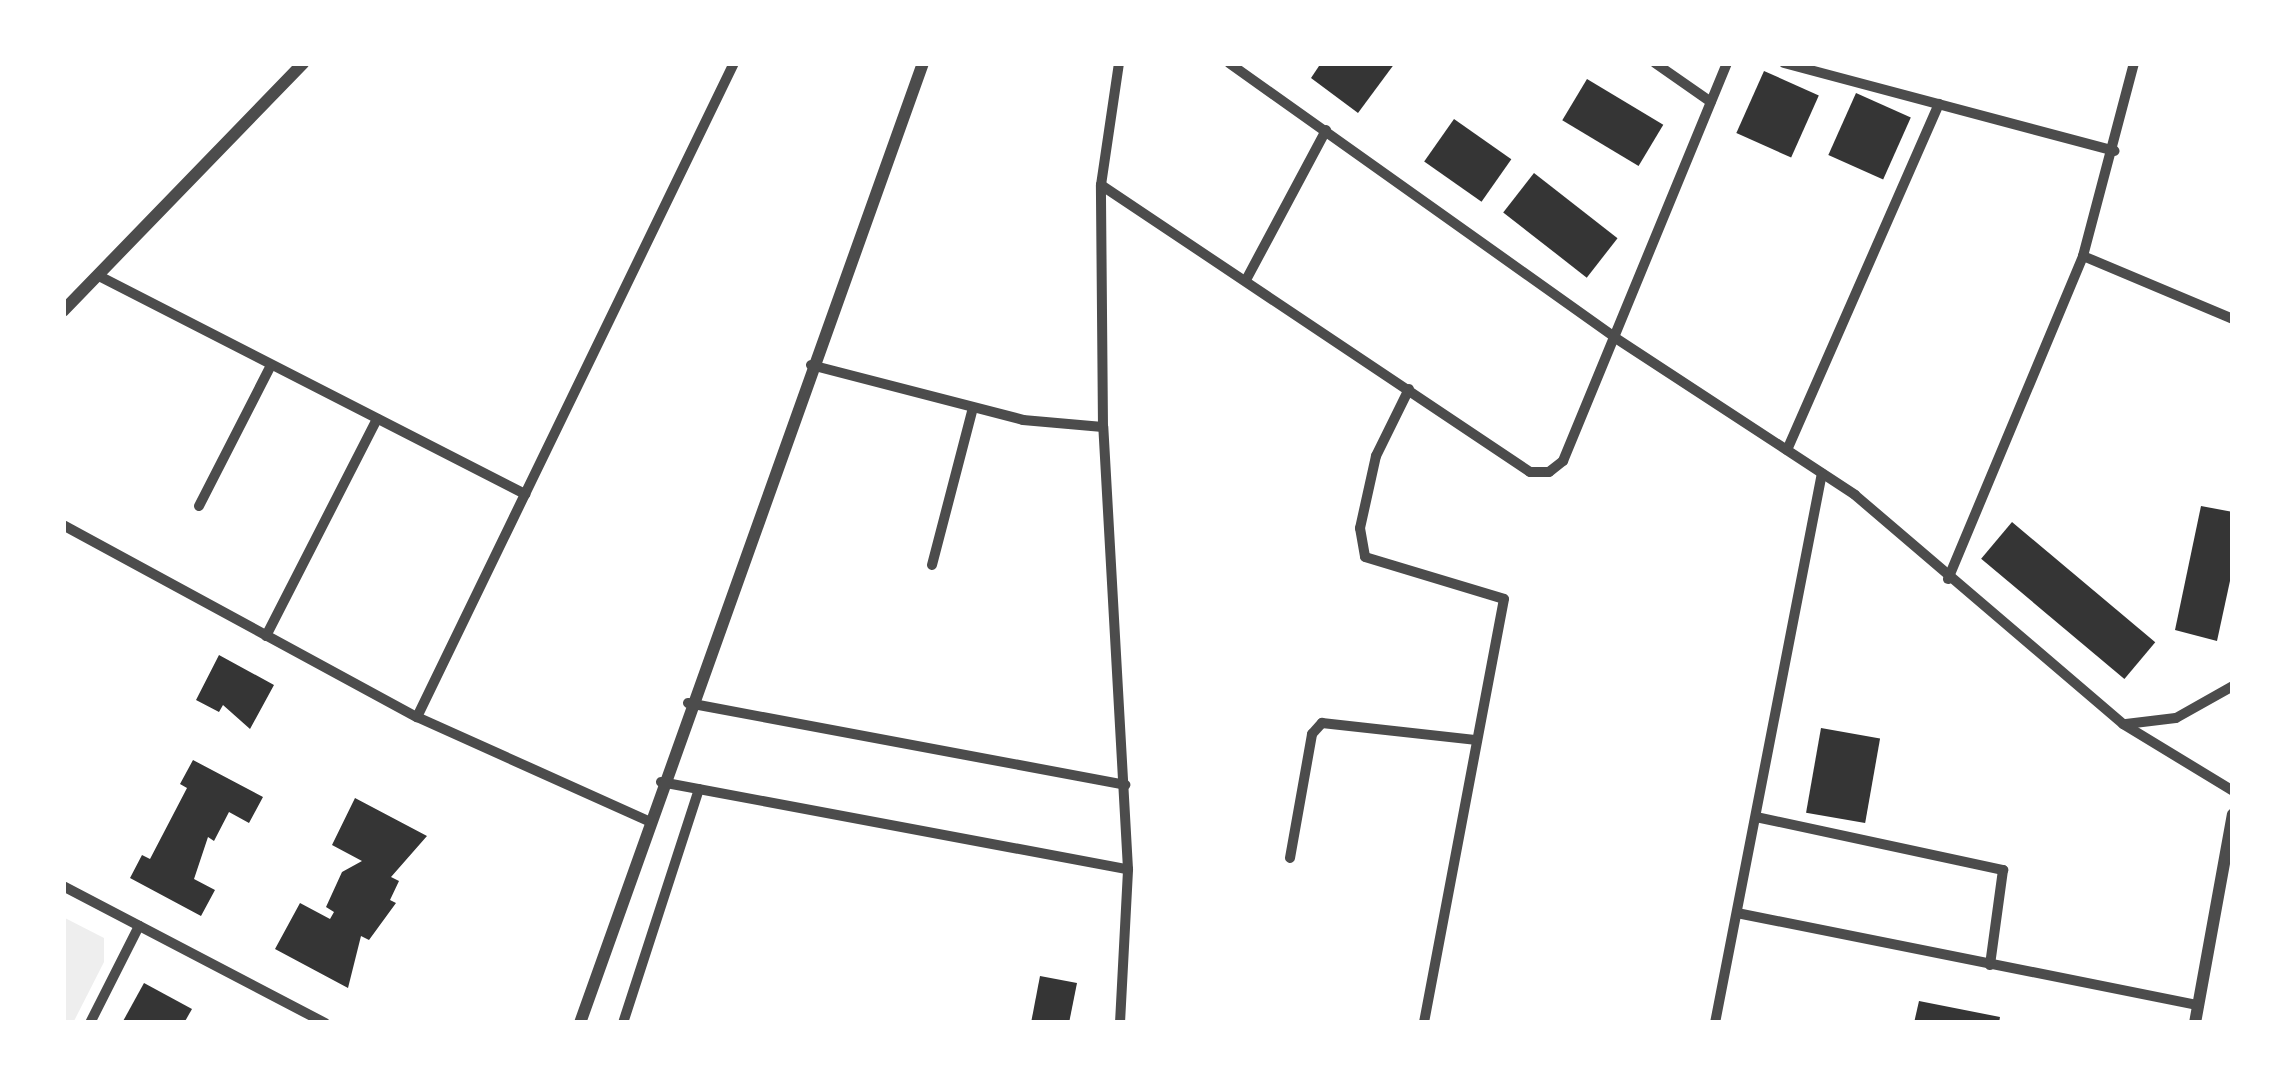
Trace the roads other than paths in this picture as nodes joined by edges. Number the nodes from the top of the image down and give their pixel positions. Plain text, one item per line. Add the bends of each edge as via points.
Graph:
1 (303, 63) edge
2 (734, 63) edge
3 (923, 63) edge
4 (1119, 63) edge
5 (1229, 63) edge
6 (1655, 63) edge
7 (1726, 63) edge
8 (1784, 63) edge
9 (2134, 63) edge
10 (1711, 102) junction
11 (1939, 104) junction
12 (1326, 130) junction
13 (2115, 151) junction
14 (1101, 185) junction
15 (2083, 256) junction
16 (99, 276) junction
17 (1246, 280) junction
18 (63, 311) edge
19 (2233, 319) edge
20 (1614, 337) junction
21 (272, 365) junction
22 (811, 365) junction
23 (1409, 389) junction
24 (973, 407) junction
25 (377, 419) junction
26 (1102, 427) junction
27 (1787, 450) junction
28 (1822, 473) junction
29 (525, 494) junction
30 (199, 506) dead end
31 (63, 525) edge
32 (932, 565) dead end
33 (1948, 579) junction
34 (266, 636) junction
35 (2233, 686) edge
36 (688, 703) junction
37 (417, 717) junction
38 (2123, 724) junction
39 (1478, 740) junction
40 (661, 782) junction
41 (1125, 785) junction
42 (699, 789) junction
43 (2233, 791) edge
44 (2233, 814) edge
45 (1756, 817) junction
46 (648, 820) junction
47 (1290, 858) dead end
48 (1128, 869) junction
49 (63, 886) edge
50 (1737, 913) junction
51 (140, 926) junction
52 (1990, 965) junction
53 (2199, 1005) junction
54 (90, 1023) edge
55 (326, 1023) edge
56 (580, 1023) edge
57 (622, 1023) edge
58 (1120, 1023) edge
59 (1424, 1023) edge
60 (1715, 1023) edge
61 (2195, 1023) edge

1 - 16 street
2 - 29 street
3 - 22 street
4 - 14 street
5 - 12 street
6 - 10 street
7 - 10 street
8 - 11 street
9 - 13 street
10 - 20 street
11 - 13 street
11 - 27 street
12 - 17 street
12 - 20 street
13 - 15 street
14 - 17 street
14 - 26 street
15 - 19 street
15 - 33 street
16 - 18 street
16 - 21 street
17 - 23 street
20 - 23 street via 1563,461 1549,472 1530,472
20 - 27 street
21 - 25 street
21 - 30 street
22 - 24 street
22 - 36 street
23 - 39 street via 1376,456 1360,528 1365,556 1504,599
24 - 26 street via 1071,429
24 - 32 street
25 - 29 street
25 - 34 street
26 - 41 street
27 - 28 street
28 - 33 street
28 - 45 street
29 - 37 street
31 - 34 street
33 - 38 street
34 - 37 street
35 - 38 street via 2176,718
36 - 40 street
36 - 41 street
37 - 46 street
38 - 43 street
39 - 47 street via 1322,723 1312,734
39 - 59 street
40 - 42 street
40 - 46 street
41 - 48 street
42 - 48 street
42 - 57 street
44 - 53 street
45 - 50 street
45 - 52 street via 2003,870
46 - 56 street
48 - 58 street
49 - 51 street
50 - 52 street
50 - 60 street
51 - 54 street
51 - 55 street
52 - 53 street
53 - 61 street

